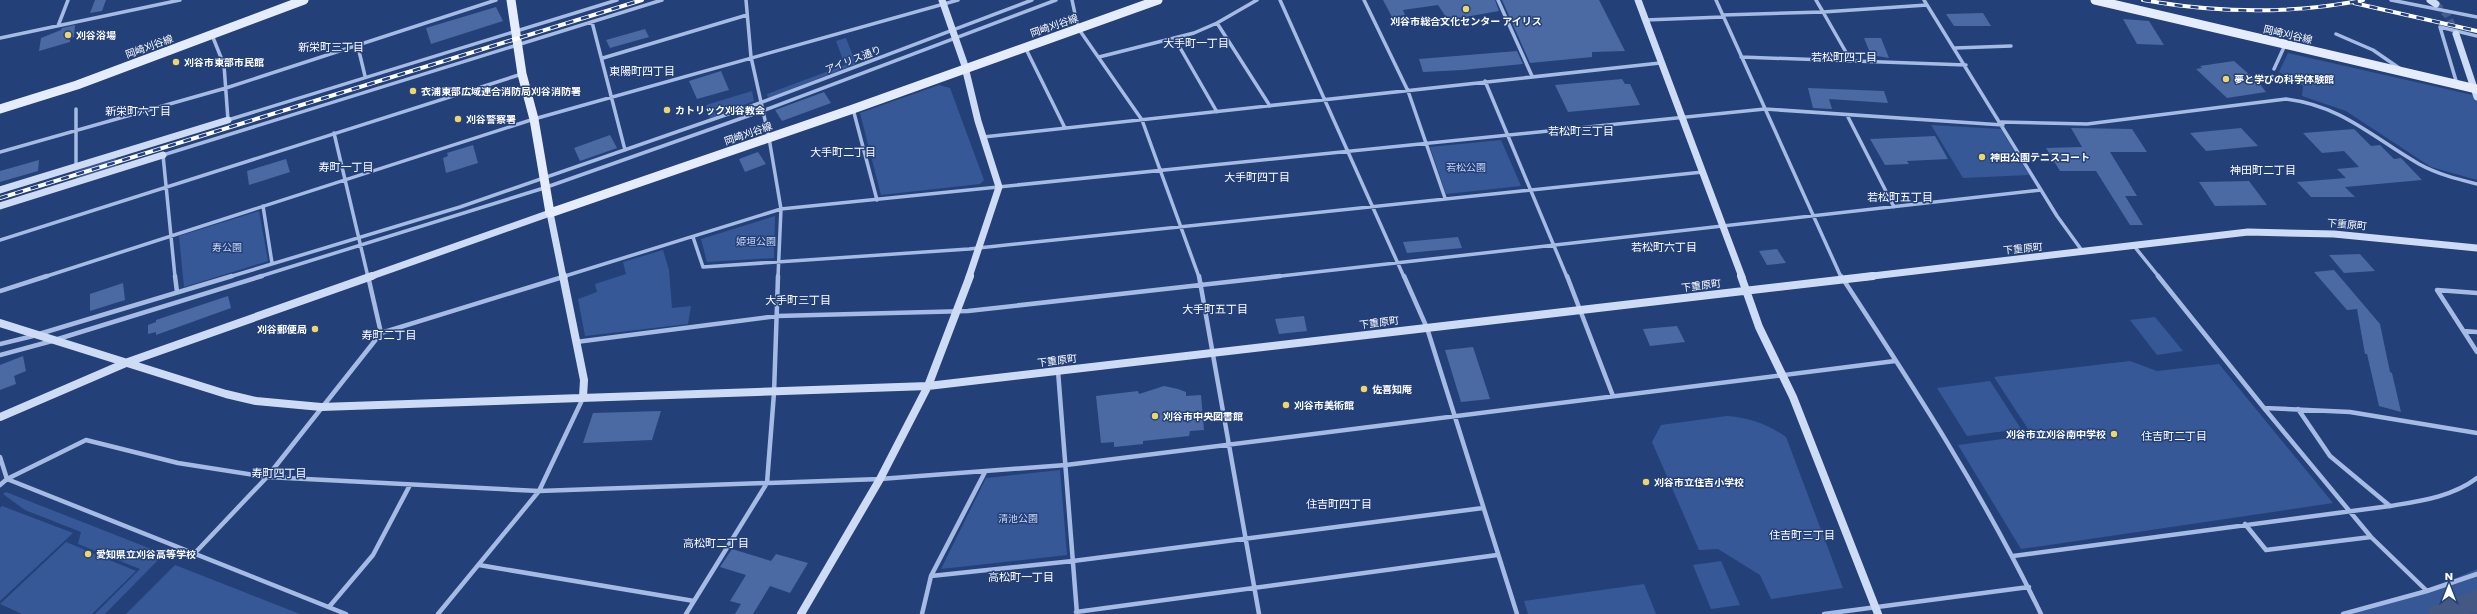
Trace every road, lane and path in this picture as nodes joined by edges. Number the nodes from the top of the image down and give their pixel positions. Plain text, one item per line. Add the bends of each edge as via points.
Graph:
1 (68, 0) edge
2 (180, 0) edge
3 (304, 0) edge
4 (496, 0) edge
5 (511, 0) edge
6 (617, 0) edge
7 (662, 0) edge
8 (746, 0) edge
9 (958, 0) edge
10 (1032, 0) edge
11 (1056, 0) edge
12 (1072, 0) edge
13 (1158, 0) edge
14 (1258, 0) edge
15 (1280, 0) edge
16 (1364, 0) edge
17 (1498, 0) edge
18 (1638, 0) edge
19 (1716, 0) edge
20 (1816, 0) edge
21 (1924, 0) edge
22 (2095, 0) edge
23 (2391, 0) edge
24 (2430, 0) edge
25 (942, 2) edge
26 (2436, 4) dead end
27 (1927, 5) junction
28 (1823, 12) junction
29 (747, 15) junction
30 (1723, 16) junction
31 (2477, 17) edge
32 (1645, 20) junction
33 (592, 22) junction
34 (1217, 23) junction
35 (58, 26) junction
36 (1078, 28) junction
37 (952, 30) junction
38 (515, 31) junction
39 (212, 34) junction
40 (2336, 34) dead end
41 (2456, 34) tunnel mouth
42 (2477, 36) edge
43 (0, 38) edge
44 (955, 38) junction
45 (1175, 39) junction
46 (518, 45) junction
47 (2285, 45) junction
48 (1025, 46) junction
49 (2011, 46) dead end
50 (358, 47) junction
51 (1955, 48) junction
52 (751, 57) junction
53 (1099, 57) junction
54 (1741, 57) junction
55 (603, 58) junction
56 (1851, 61) junction
57 (1660, 63) junction
58 (1966, 65) junction
59 (965, 68) junction
60 (2274, 69) dead end
61 (2406, 73) junction
62 (522, 74) junction
63 (365, 76) junction
64 (1532, 76) junction
65 (1485, 81) junction
66 (2457, 85) junction
67 (226, 88) junction
68 (1408, 91) junction
69 (2476, 91) edge
70 (613, 96) junction
71 (1325, 100) junction
72 (760, 103) junction
73 (1270, 106) junction
74 (0, 109) edge
75 (76, 109) dead end
76 (853, 109) junction
77 (1765, 109) junction
78 (762, 111) junction
79 (1217, 112) junction
80 (1847, 115) junction
81 (1683, 118) junction
82 (534, 119) junction
83 (228, 120) junction
84 (1142, 120) junction
85 (2002, 124) junction
86 (1065, 128) junction
87 (77, 130) junction
88 (334, 133) junction
89 (1506, 135) junction
90 (983, 137) junction
91 (769, 138) junction
92 (1425, 143) junction
93 (626, 150) junction
94 (1348, 151) junction
95 (0, 152) edge
96 (163, 155) junction
97 (76, 167) junction
98 (1160, 170) junction
99 (1703, 172) junction
100 (345, 179) junction
101 (543, 179) junction
102 (2477, 184) edge
103 (167, 187) junction
104 (999, 187) junction
105 (544, 188) junction
106 (1528, 189) junction
107 (0, 190) edge
108 (2041, 190) junction
109 (1445, 198) junction
110 (877, 200) junction
111 (0, 206) edge
112 (264, 206) junction
113 (1372, 206) junction
114 (1894, 207) junction
115 (781, 209) junction
116 (550, 213) junction
117 (1812, 216) junction
118 (1180, 227) junction
119 (1723, 227) junction
120 (170, 236) junction
121 (360, 237) junction
122 (693, 237) junction
123 (0, 240) edge
124 (1552, 245) junction
125 (362, 246) junction
126 (2134, 246) junction
127 (980, 248) junction
128 (2477, 248) edge
129 (2083, 253) junction
130 (778, 262) junction
131 (1397, 262) junction
132 (272, 263) junction
133 (563, 276) junction
134 (369, 277) junction
135 (1844, 280) junction
136 (1202, 284) junction
137 (1747, 290) junction
138 (0, 291) edge
139 (177, 292) junction
140 (2477, 293) edge
141 (956, 311) junction
142 (1581, 311) junction
143 (777, 316) junction
144 (0, 323) edge
145 (1427, 328) junction
146 (2464, 331) junction
147 (2477, 332) edge
148 (381, 333) junction
149 (34, 335) junction
150 (55, 340) junction
151 (576, 342) junction
152 (0, 344) edge
153 (2477, 352) edge
154 (1214, 353) junction
155 (0, 355) edge
156 (1895, 361) junction
157 (128, 362) junction
158 (1058, 371) junction
159 (1781, 377) junction
160 (928, 386) junction
161 (774, 393) junction
162 (1613, 396) junction
163 (583, 397) junction
164 (321, 407) junction
165 (2264, 408) junction
166 (2298, 409) junction
167 (0, 416) edge
168 (1454, 416) junction
169 (2477, 433) edge
170 (1230, 444) junction
171 (0, 457) edge
172 (1066, 465) junction
173 (985, 472) junction
174 (267, 477) junction
175 (2477, 478) edge
176 (8, 479) junction
177 (880, 479) junction
178 (768, 483) junction
179 (0, 485) edge
180 (410, 486) junction
181 (539, 491) junction
182 (2390, 506) junction
183 (1483, 508) junction
184 (2348, 511) junction
185 (2245, 524) junction
186 (2371, 537) junction
187 (1245, 538) junction
188 (193, 555) junction
189 (1497, 555) junction
190 (2013, 556) junction
191 (1073, 561) junction
192 (479, 565) junction
193 (2477, 574) edge
194 (931, 576) junction
195 (1254, 587) junction
196 (2028, 587) junction
197 (2426, 591) junction
198 (694, 601) junction
199 (329, 607) junction
200 (1877, 610) edge
201 (1077, 613) edge
202 (346, 614) edge
203 (438, 614) edge
204 (686, 614) edge
205 (801, 614) edge
206 (922, 614) edge
207 (1259, 614) edge
208 (1517, 614) edge
209 (1824, 614) edge
210 (2041, 614) edge
211 (2343, 614) edge

1 - 35 street
2 - 35 street
3 - 39 main road, 岡崎刈谷線
4 - 50 street
5 - 38 main road
6 - 38 street
7 - 33 street
8 - 29 street
9 - 25 street
10 - 37 street, アイリス通り
11 - 44 street
12 - 36 street
13 - 36 main road, 岡崎刈谷線
14 - 34 street
15 - 71 street
16 - 68 street
17 - 64 street
18 - 32 street
19 - 30 street
20 - 28 street
21 - 27 street
22 - 47 main road, 岡崎刈谷線
23 - 31 street
24 - 26 street
25 - 37 street
25 - 52 street
27 - 28 street
27 - 51 street
28 - 30 street
28 - 56 street
29 - 52 street
29 - 55 street
30 - 32 street
30 - 54 street
32 - 57 street
33 - 46 street
33 - 55 street
34 - 45 street
34 - 73 street
35 - 43 street
36 - 48 main road, 岡崎刈谷線
36 - 53 street
37 - 44 street
37 - 72 street, アイリス通り
38 - 46 main road
38 - 63 street
39 - 67 street via 219,47
39 - 74 main road, 岡崎刈谷線 via 77,85
40 - 61 street via 2373,50
41 - 69 street
42 - 66 street via 2440,27
44 - 59 street
44 - 78 street
45 - 53 street
45 - 79 street
46 - 62 main road
46 - 96 street
47 - 60 street
47 - 61 main road, 岡崎刈谷線
48 - 59 main road, 岡崎刈谷線
48 - 86 street
49 - 51 street
50 - 63 street
50 - 67 street
51 - 58 street
52 - 70 street
52 - 72 street
53 - 84 street
54 - 56 street
54 - 77 street
55 - 70 street
56 - 58 street
57 - 64 street
57 - 81 street
58 - 85 street
59 - 76 main road, 岡崎刈谷線
59 - 90 street
61 - 66 main road, 岡崎刈谷線
62 - 82 main road
62 - 88 street
63 - 83 street
64 - 65 street
65 - 68 street
65 - 89 street
66 - 69 main road, 岡崎刈谷線
67 - 83 street
67 - 87 street
68 - 71 street
68 - 92 street
70 - 82 street
70 - 93 street
71 - 73 street
71 - 94 street
72 - 78 street
72 - 93 street, アイリス通り
73 - 79 street
75 - 87 street
76 - 91 main road, 岡崎刈谷線
76 - 110 street
77 - 80 street
77 - 81 street
77 - 117 street
78 - 91 street
78 - 105 street
79 - 84 street
80 - 85 street
80 - 114 street
81 - 89 street
81 - 99 street
82 - 100 street
82 - 101 main road
83 - 97 street
84 - 86 street
84 - 98 street
85 - 102 street via 2087,124 2299,99 2342,113 2430,170
85 - 108 street
86 - 90 street
87 - 95 street
87 - 97 street
88 - 100 street
88 - 103 street
89 - 92 street
89 - 106 street
90 - 104 street
91 - 115 street
91 - 116 main road, 岡崎刈谷線
92 - 94 street
92 - 109 street
93 - 101 street, アイリス通り
94 - 98 street
94 - 113 street
96 - 103 street
96 - 111 street
97 - 107 street
98 - 104 street
98 - 118 street
99 - 106 street
99 - 119 street
100 - 112 street
100 - 121 street
101 - 105 main road
101 - 121 street, アイリス通り
103 - 120 street
103 - 123 street
104 - 110 street
104 - 127 street
105 - 116 main road
105 - 125 street
106 - 109 street
106 - 124 street
108 - 114 street
108 - 129 street
109 - 113 street
110 - 115 street
112 - 120 street
112 - 132 street
113 - 118 street
113 - 131 street
114 - 117 street
115 - 122 street
115 - 130 street
116 - 133 street
116 - 134 street
117 - 119 street
117 - 135 street
118 - 127 street
118 - 136 street
119 - 124 street
119 - 137 street
120 - 138 street
120 - 139 street
121 - 125 street
121 - 132 street, アイリス通り
122 - 130 street via 703,267
122 - 133 street
124 - 131 street
124 - 142 street
125 - 134 street
125 - 150 street
126 - 128 street, 下重原町 via 2248,232 2289,230
126 - 129 street, 下重原町
126 - 165 street
127 - 130 street
127 - 141 street
129 - 135 street, 下重原町
130 - 143 street
131 - 136 street
131 - 145 street
132 - 139 street, アイリス通り
133 - 148 street
133 - 151 street
134 - 148 street
134 - 157 street
135 - 137 street, 下重原町
135 - 156 street
136 - 141 street
136 - 154 street
137 - 142 street, 下重原町
137 - 159 street
139 - 149 street, アイリス通り
140 - 146 street via 2438,290
141 - 143 street
141 - 160 street
142 - 145 street, 下重原町
142 - 162 street
143 - 151 street
143 - 161 street
144 - 149 street, 下重原町
145 - 154 street, 下重原町
145 - 168 street
146 - 147 street
146 - 153 street
148 - 164 street
149 - 150 street, 下重原町
149 - 152 street, アイリス通り
150 - 155 street
150 - 157 street, 下重原町
151 - 163 street via 584,380
154 - 158 street, 下重原町
154 - 170 street
156 - 159 street
156 - 190 street via 1940,428
157 - 164 street, 下重原町 via 256,401
157 - 167 street
158 - 160 street, 下重原町
158 - 172 street
159 - 162 street
159 - 200 street via 1793,397
160 - 161 street, 下重原町
160 - 177 street
161 - 163 street, 下重原町
161 - 178 street
162 - 168 street
163 - 164 street, 下重原町
163 - 181 street
164 - 174 street
165 - 166 street
165 - 184 street
166 - 169 street via 2357,413
166 - 182 street via 2330,456
168 - 170 street
168 - 183 street
170 - 172 street
170 - 187 street
171 - 176 street
172 - 173 street
172 - 191 street
173 - 177 street
173 - 194 street
174 - 176 street via 178,463 86,440
174 - 180 street
174 - 188 street
175 - 182 street via 2465,487 2429,499
176 - 179 street
176 - 188 street
177 - 178 street
177 - 205 street
178 - 181 street
178 - 198 street
180 - 181 street
180 - 199 street via 373,555
181 - 192 street
182 - 184 street
183 - 187 street
183 - 189 street
184 - 185 street
184 - 186 street
185 - 186 street via 2266,550
185 - 190 street
186 - 197 street
187 - 191 street
187 - 195 street
188 - 199 street
189 - 195 street
189 - 208 street
190 - 196 street
191 - 194 street
191 - 201 street
192 - 198 street
192 - 203 street
193 - 197 street
194 - 206 street
195 - 201 street
195 - 207 street
196 - 200 street
196 - 210 street
197 - 211 street
198 - 204 street
199 - 202 street
200 - 209 street

